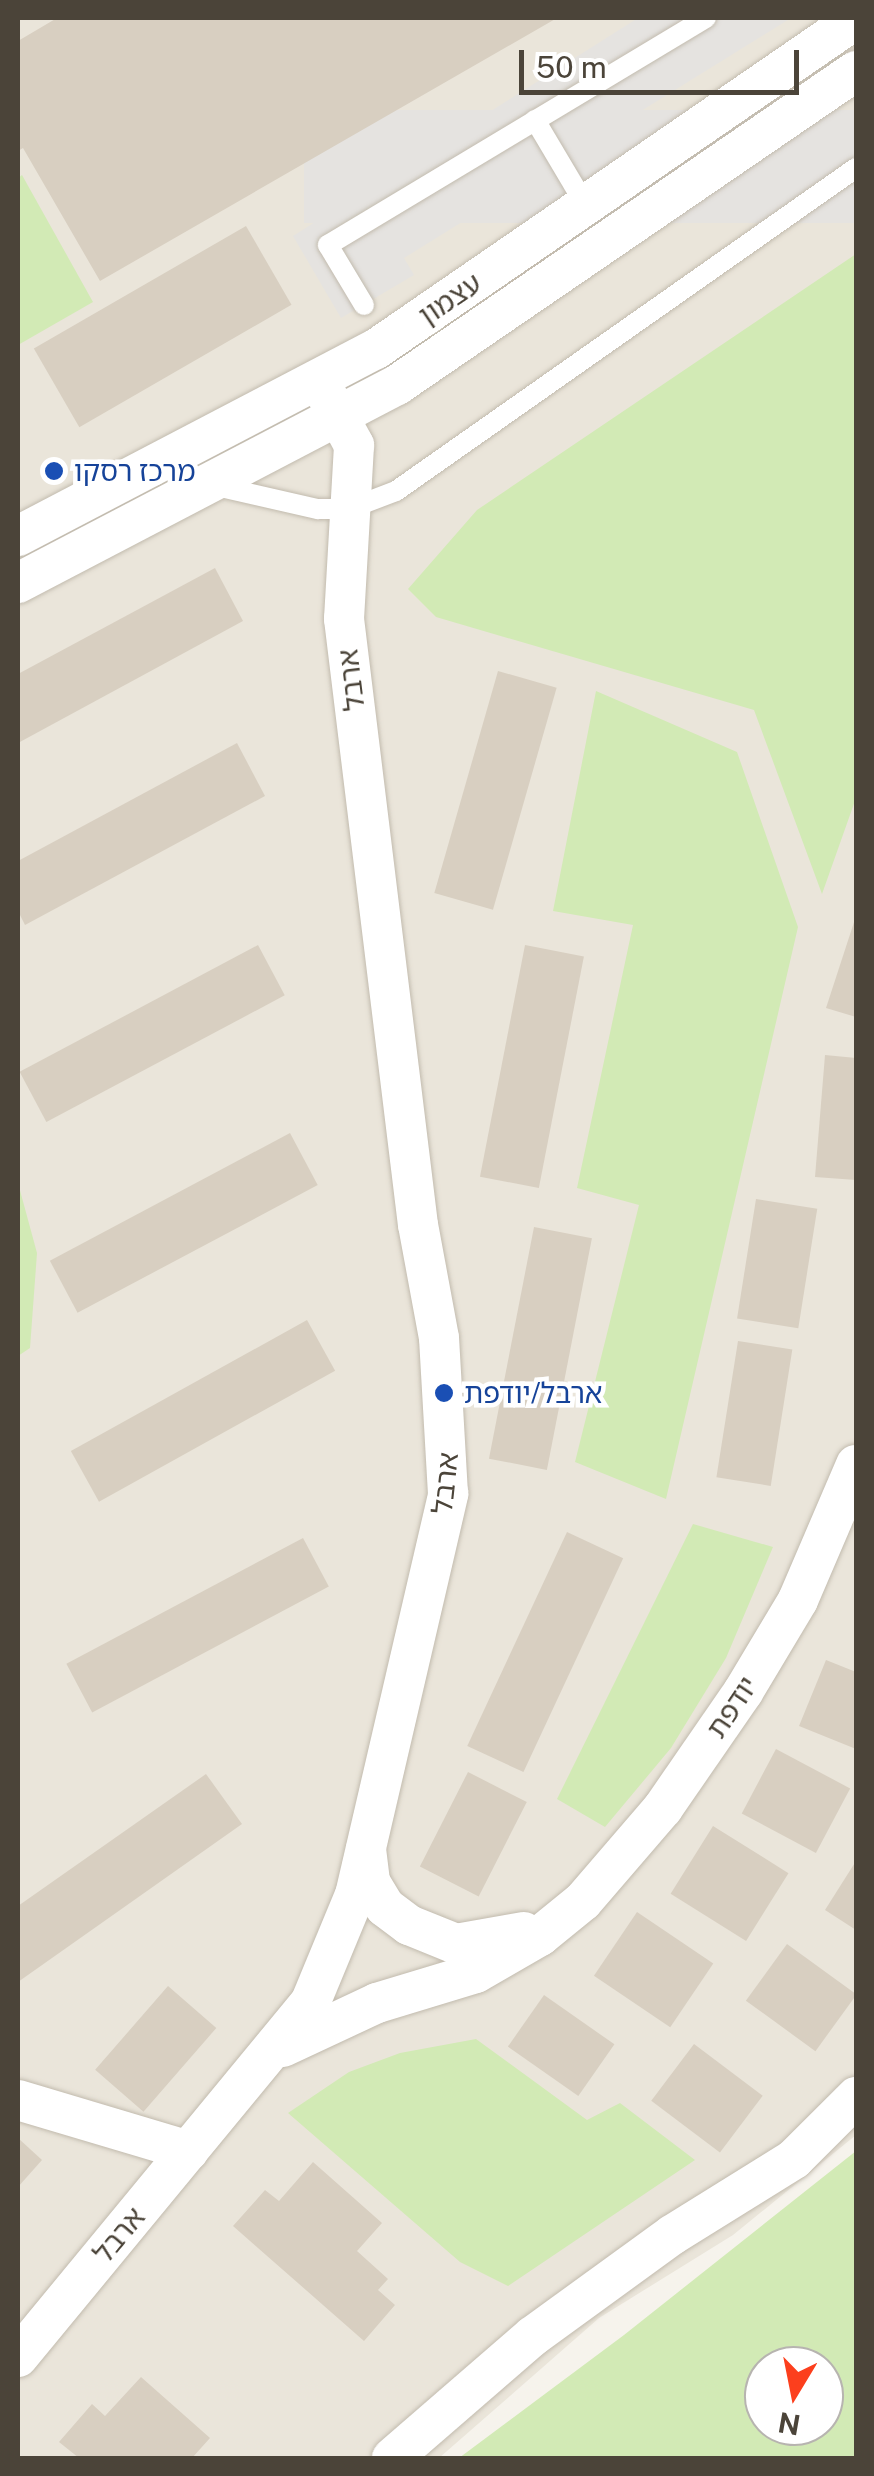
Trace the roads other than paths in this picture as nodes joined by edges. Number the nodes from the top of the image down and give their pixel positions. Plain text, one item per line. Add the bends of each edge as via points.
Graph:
1 (706, 18) edge
2 (856, 19) edge
3 (856, 71) edge
4 (535, 120) junction
5 (856, 168) edge
6 (586, 206) junction
7 (364, 305) dead end
8 (319, 380) junction
9 (258, 412) junction
10 (340, 418) junction
11 (259, 460) junction
12 (210, 484) junction
13 (293, 504) junction
14 (350, 509) junction
15 (18, 536) edge
16 (18, 583) edge
17 (856, 1465) edge
18 (366, 1849) junction
19 (561, 1919) junction
20 (264, 2061) junction
21 (856, 2097) edge
22 (18, 2100) edge
23 (189, 2151) junction
24 (18, 2357) edge
25 (392, 2458) edge

1 - 4 lane
2 - 6 street, עצמון
3 - 10 street, עצמון via 454,348
4 - 6 lane
4 - 7 lane via 328,245
5 - 14 lane via 434,468
6 - 8 street, עצמון
8 - 9 street, עצמון
8 - 10 street, ארבל
9 - 11 lane
9 - 15 street, עצמון
10 - 11 street, עצמון
10 - 14 street, ארבל via 354,445
11 - 12 street, עצמון
11 - 13 lane
12 - 13 lane
12 - 16 street, עצמון
13 - 14 lane
14 - 18 street, ארבל via 346,638 450,1433 448,1494
17 - 19 street, יודפת via 798,1600 743,1692 663,1808
18 - 19 street, יודפת via 370,1882 384,1907 456,1944 498,1940
18 - 20 street, ארבל via 343,1934 311,2001
19 - 20 street, יודפת via 476,1973 302,2032
20 - 23 street, ארבל
21 - 25 street via 794,2159 533,2336
22 - 23 street
23 - 24 street, ארבל

